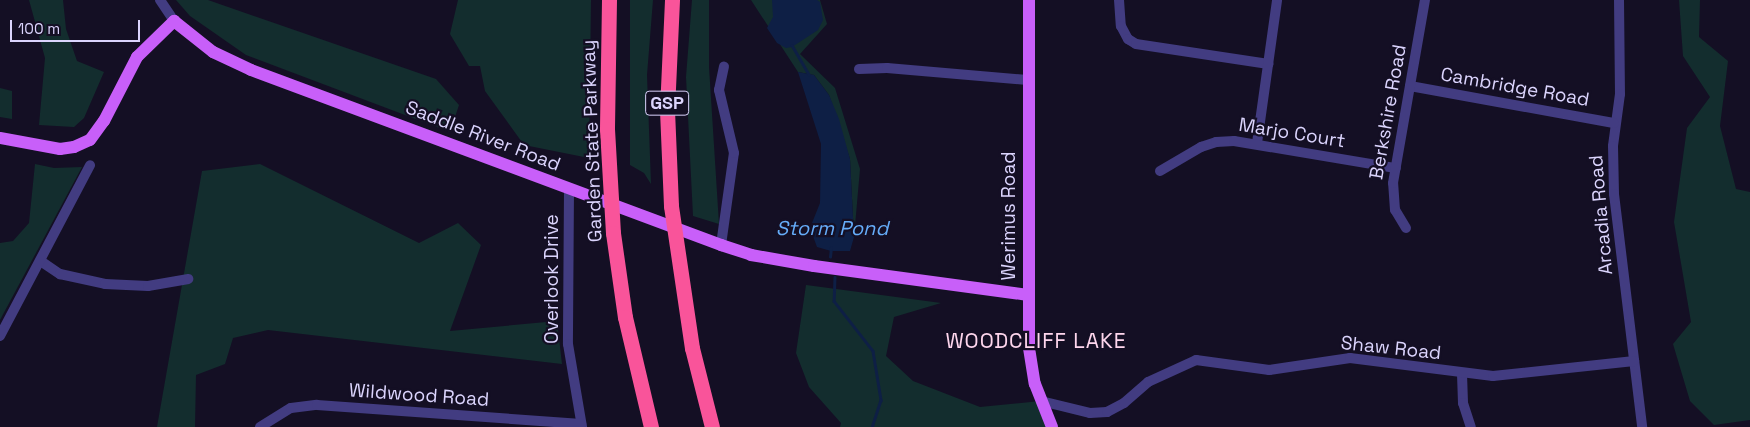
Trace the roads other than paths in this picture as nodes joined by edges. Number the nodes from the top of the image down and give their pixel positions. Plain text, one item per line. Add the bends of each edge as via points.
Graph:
1 (160, 0) edge
2 (609, 0) edge
3 (672, 0) edge
4 (1029, 0) edge
5 (1119, 0) edge
6 (1277, 0) edge
7 (1425, 0) edge
8 (1619, 0) edge
9 (174, 21) junction
10 (1268, 64) junction
11 (724, 67) dead end
12 (859, 70) dead end
13 (1027, 80) junction
14 (1410, 86) junction
15 (1614, 123) junction
16 (0, 138) edge
17 (1257, 143) junction
18 (90, 166) dead end
19 (1396, 168) junction
20 (1160, 171) dead end
21 (570, 189) junction
22 (1406, 228) dead end
23 (721, 245) junction
24 (42, 262) junction
25 (188, 279) dead end
26 (1028, 295) junction
27 (0, 336) edge
28 (1634, 361) junction
29 (1462, 374) junction
30 (1041, 402) junction
31 (582, 425) edge
32 (260, 427) edge
33 (651, 427) edge
34 (712, 427) edge
35 (1052, 427) edge
36 (1471, 427) edge
37 (1642, 427) edge

1 - 9 street
2 - 33 highway, Garden State Parkway via 609,179 613,232 625,317
3 - 34 highway, GSP via 667,110 671,206 692,348
4 - 13 main road, Werimus Road
5 - 10 street via 1121,26 1128,39 1136,44
6 - 10 street
7 - 14 street, Berkshire Road
8 - 15 street, Arcadia Road via 1620,94
9 - 16 main road via 137,57 104,121 90,140 60,149
9 - 21 main road, Saddle River Road via 195,41 244,66
10 - 17 street
11 - 23 street via 719,90 734,153
12 - 13 street via 887,68
13 - 26 main road, Werimus Road
14 - 15 street, Cambridge Road
14 - 19 street, Berkshire Road
15 - 28 street, Arcadia Road via 1614,194
17 - 19 street, Marjo Court
17 - 20 street, Marjo Court via 1216,142
18 - 24 street
19 - 22 street, Berkshire Road via 1392,199
21 - 23 main road, Saddle River Road
21 - 31 street, Overlook Drive via 567,314
23 - 26 main road, Saddle River Road via 780,260
24 - 25 street via 60,274 105,284 148,286
24 - 27 street
26 - 30 main road, Werimus Road via 1029,348
28 - 29 street, Shaw Road via 1517,375
28 - 37 street, Arcadia Road
29 - 30 street, Shaw Road via 1350,358 1269,370 1196,360 1148,382 1124,403 1107,412 1090,413
29 - 36 street via 1463,403
30 - 35 main road, Werimus Road
31 - 32 street, Wildwood Road via 317,405 291,408

